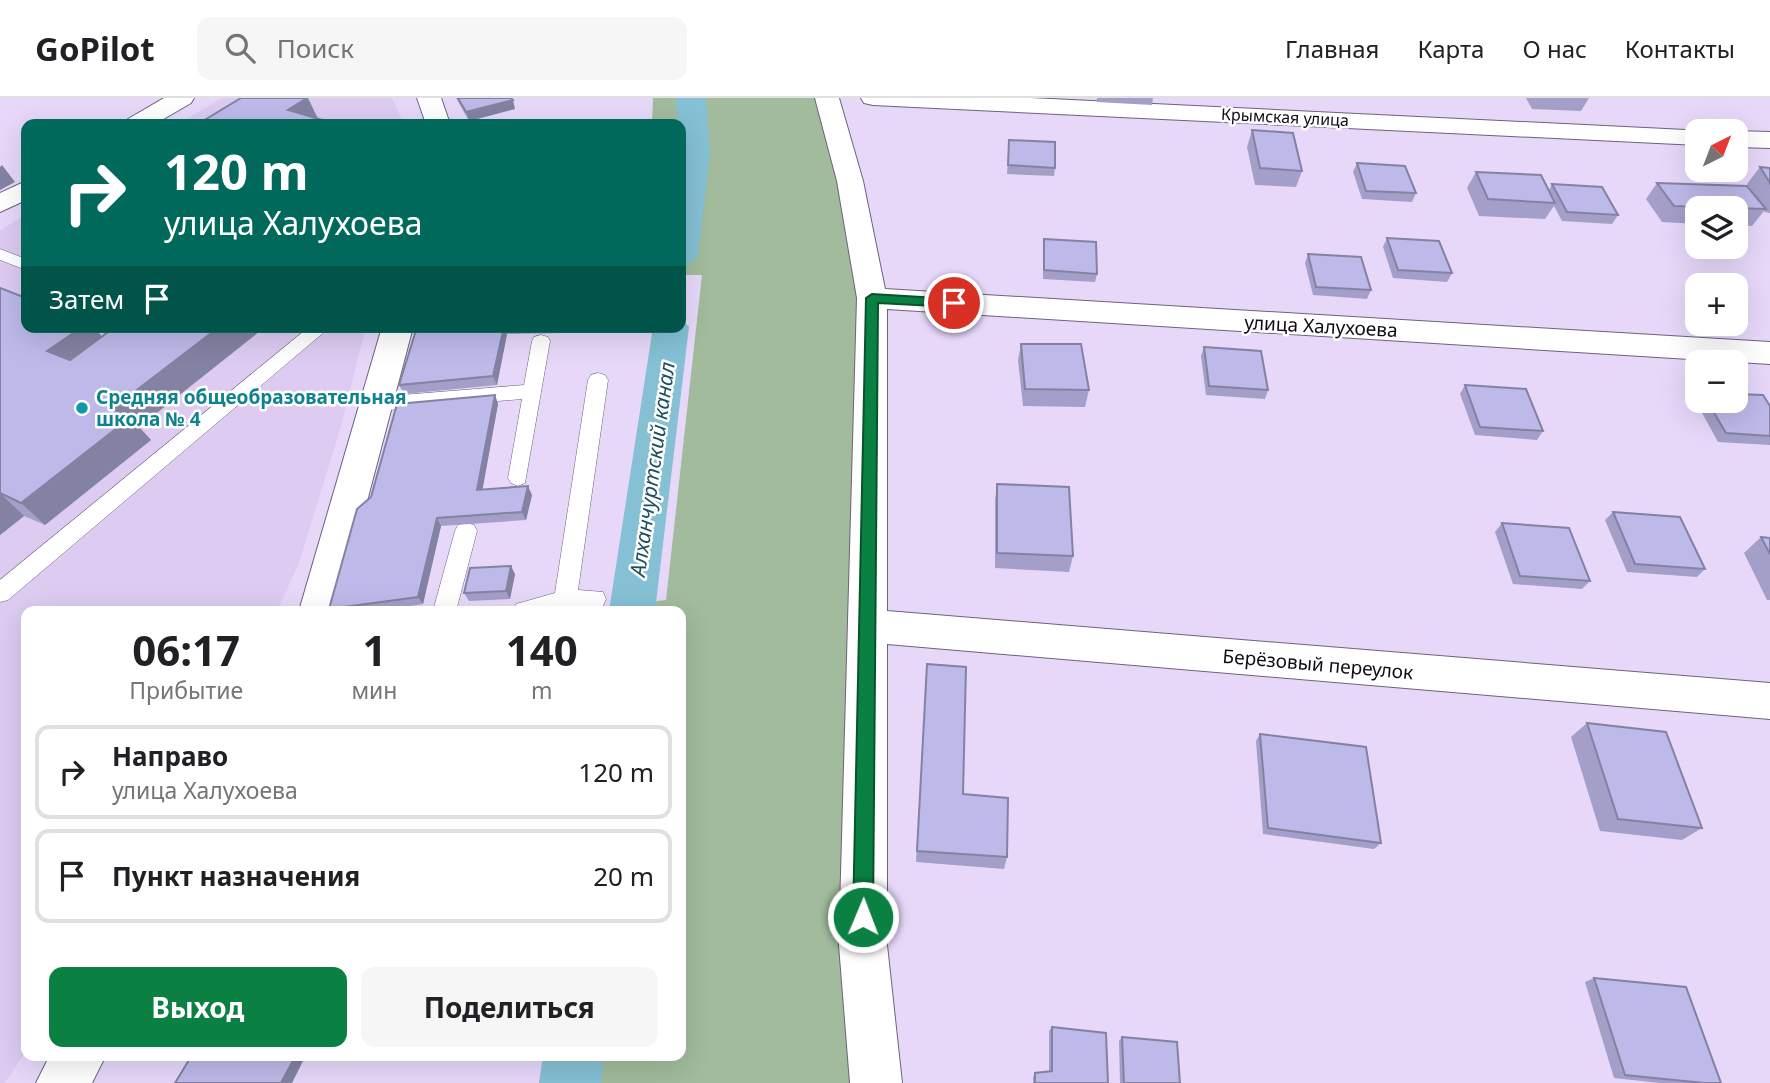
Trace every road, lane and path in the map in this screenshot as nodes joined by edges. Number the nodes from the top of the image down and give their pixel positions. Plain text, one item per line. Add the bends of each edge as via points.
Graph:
1 (182, 98) edge
2 (429, 98) edge
3 (827, 98) edge
4 (873, 98) edge
5 (146, 119) edge
6 (436, 119) edge
7 (1685, 136) edge
8 (1748, 139) edge
9 (1770, 140) edge
10 (21, 192) edge
11 (0, 204) edge
12 (0, 254) edge
13 (21, 262) edge
14 (872, 298) junction
15 (314, 333) edge
16 (396, 333) edge
17 (541, 341) dead end
18 (1770, 353) edge
19 (598, 380) dead end
20 (533, 391) junction
21 (377, 404) junction
22 (518, 478) dead end
23 (466, 531) dead end
24 (0, 593) edge
25 (565, 599) junction
26 (595, 599) dead end
27 (319, 606) edge
28 (445, 606) edge
29 (541, 606) edge
30 (866, 626) junction
31 (1770, 701) edge
32 (76, 1061) edge
33 (62, 1083) edge
34 (876, 1083) edge

1 - 5 street
2 - 6 street
3 - 14 street via 850,181
4 - 7 street, Крымская улица
8 - 9 street
10 - 11 street
12 - 13 lane
14 - 18 street, улица Халухоева
14 - 30 street
15 - 24 lane
16 - 21 street
17 - 20 lane
19 - 25 lane
20 - 21 lane
20 - 22 lane
21 - 27 street
23 - 28 lane
25 - 26 lane
25 - 29 lane
30 - 31 street, Берёзовый переулок
30 - 34 street via 863,945
32 - 33 street

